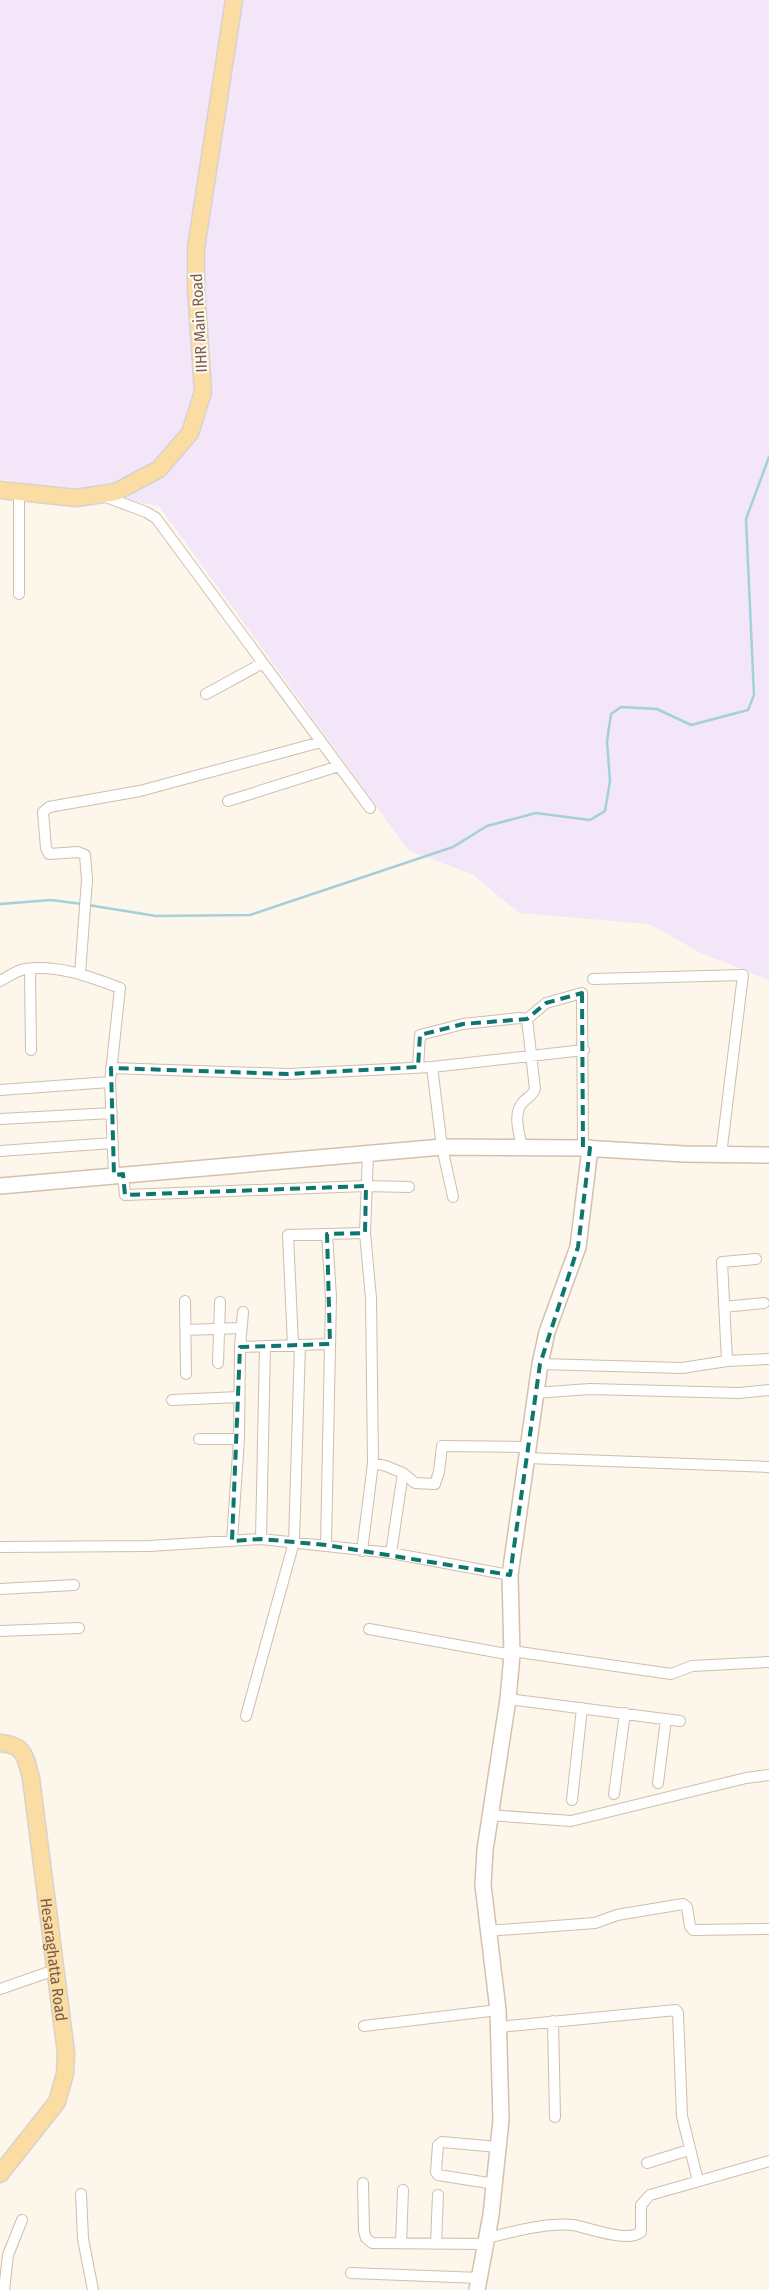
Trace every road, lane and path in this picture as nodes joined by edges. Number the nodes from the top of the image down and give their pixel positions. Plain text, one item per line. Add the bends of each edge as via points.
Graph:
1 (234, 0) edge
2 (0, 490) edge
3 (19, 494) junction
4 (99, 495) junction
5 (19, 594) dead end
6 (263, 663) junction
7 (206, 694) dead end
8 (322, 742) junction
9 (339, 766) junction
10 (228, 802) dead end
11 (370, 808) dead end
12 (30, 969) junction
13 (80, 974) junction
14 (593, 979) dead end
15 (0, 980) edge
16 (527, 1019) junction
17 (31, 1050) dead end
18 (584, 1050) junction
19 (530, 1055) junction
20 (418, 1067) junction
21 (432, 1067) junction
22 (111, 1068) junction
23 (110, 1082) junction
24 (0, 1090) edge
25 (112, 1113) junction
26 (0, 1119) edge
27 (113, 1143) junction
28 (442, 1147) junction
29 (522, 1147) junction
30 (587, 1148) junction
31 (0, 1151) edge
32 (368, 1153) junction
33 (721, 1155) junction
34 (769, 1155) edge
35 (118, 1174) junction
36 (0, 1186) edge
37 (366, 1186) junction
38 (409, 1188) dead end
39 (453, 1197) dead end
40 (365, 1233) junction
41 (327, 1234) junction
42 (756, 1259) dead end
43 (185, 1300) dead end
44 (220, 1302) dead end
45 (764, 1303) dead end
46 (724, 1307) junction
47 (243, 1312) dead end
48 (242, 1328) junction
49 (219, 1329) junction
50 (186, 1330) junction
51 (330, 1344) junction
52 (296, 1345) junction
53 (265, 1346) junction
54 (240, 1347) junction
55 (769, 1358) edge
56 (727, 1361) junction
57 (218, 1363) dead end
58 (540, 1364) junction
59 (186, 1374) dead end
60 (769, 1390) edge
61 (535, 1393) junction
62 (239, 1397) junction
63 (172, 1400) dead end
64 (238, 1438) junction
65 (199, 1439) dead end
66 (527, 1452) junction
67 (373, 1463) junction
68 (769, 1467) edge
69 (403, 1473) junction
70 (261, 1539) junction
71 (232, 1541) junction
72 (294, 1542) junction
73 (326, 1545) junction
74 (0, 1547) edge
75 (362, 1550) junction
76 (391, 1554) junction
77 (510, 1575) junction
78 (74, 1585) dead end
79 (0, 1589) edge
80 (79, 1628) dead end
81 (369, 1629) dead end
82 (0, 1631) edge
83 (512, 1653) junction
84 (769, 1662) edge
85 (508, 1699) junction
86 (582, 1708) junction
87 (625, 1714) junction
88 (246, 1716) dead end
89 (666, 1719) junction
90 (680, 1720) dead end
91 (0, 1743) edge
92 (769, 1775) edge
93 (658, 1783) dead end
94 (614, 1794) dead end
95 (572, 1800) dead end
96 (489, 1816) junction
97 (769, 1929) edge
98 (487, 1931) junction
99 (55, 1970) junction
100 (0, 1989) edge
101 (498, 2010) junction
102 (553, 2021) junction
103 (364, 2026) dead end
104 (499, 2027) junction
105 (555, 2117) dead end
106 (498, 2147) junction
107 (689, 2150) junction
108 (769, 2161) edge
109 (647, 2163) dead end
110 (0, 2174) edge
111 (698, 2181) junction
112 (363, 2183) dead end
113 (495, 2184) junction
114 (403, 2190) dead end
115 (81, 2194) dead end
116 (438, 2195) dead end
117 (22, 2220) dead end
118 (487, 2241) junction
119 (401, 2244) junction
120 (436, 2244) junction
121 (351, 2273) dead end
122 (478, 2284) edge
123 (4, 2290) edge
124 (93, 2290) edge

1 - 4 main road, IIHR Main Road via 196,248 203,392 190,433 159,469 116,492
2 - 3 main road, IIHR Main Road
3 - 4 main road, IIHR Main Road via 76,498
3 - 5 street
4 - 6 street via 156,518
6 - 7 street
6 - 8 street
8 - 9 street
8 - 13 street via 140,791 49,807 43,812 49,854 78,852 85,855
9 - 10 street
9 - 11 street
12 - 13 street
12 - 15 street
12 - 17 street
13 - 22 street via 120,988
14 - 33 street via 743,975
16 - 18 street via 546,1003 582,993
16 - 19 street
16 - 20 street via 462,1024 420,1035
18 - 19 street
18 - 30 street
19 - 21 street
19 - 29 street via 535,1089 519,1109 517,1121
20 - 21 street
20 - 22 street via 288,1074
21 - 28 street
22 - 23 street
23 - 24 street
23 - 25 street
25 - 26 street
25 - 27 street
27 - 31 street
27 - 35 street
28 - 29 street
28 - 32 street
28 - 39 street
29 - 30 street
30 - 33 street
30 - 58 street via 578,1247
32 - 35 street
32 - 37 street
33 - 34 street
35 - 36 street
35 - 37 street via 125,1195
37 - 38 street
37 - 40 street
40 - 41 street
40 - 67 street via 371,1298
41 - 51 street
41 - 52 street via 288,1235
42 - 46 street via 722,1262
43 - 50 street
44 - 49 street
45 - 46 street
46 - 56 street
47 - 48 street
48 - 49 street
48 - 54 street
49 - 50 street
49 - 57 street
50 - 59 street
51 - 52 street
51 - 73 street
52 - 53 street
52 - 72 street
53 - 54 street
53 - 70 street
54 - 62 street
55 - 56 street
56 - 58 street via 682,1368
58 - 61 street
60 - 61 street via 738,1393 590,1389
61 - 66 street
62 - 63 street
62 - 64 street
64 - 65 street
64 - 71 street
66 - 68 street
66 - 69 street via 442,1446 435,1484 415,1483
66 - 77 street
67 - 69 street
67 - 75 street
69 - 76 street
70 - 71 street
70 - 72 street
71 - 74 street via 150,1546
72 - 73 street
72 - 88 street
73 - 75 street
75 - 76 street
76 - 77 street
77 - 83 street
78 - 79 street
80 - 82 street
81 - 83 street
83 - 84 street via 671,1674 692,1666
83 - 85 street
85 - 86 street
85 - 96 street
86 - 87 street
86 - 95 street
87 - 89 street
87 - 94 street
89 - 90 street
89 - 93 street
91 - 99 main road, Hesaraghatta Road via 15,1744 22,1750 31,1778
92 - 96 street via 571,1821
96 - 98 street via 483,1885
97 - 98 street via 693,1930 687,1907 677,1904 617,1915 595,1923
98 - 101 street
99 - 100 street
99 - 110 main road, Hesaraghatta Road via 66,2053 60,2096
101 - 103 street
101 - 104 street
102 - 104 street
102 - 105 street
102 - 107 street via 676,2010 682,2116
104 - 106 street via 501,2120
106 - 113 street
106 - 113 street via 442,2142 438,2145 438,2175
107 - 109 street
107 - 111 street
108 - 111 street
111 - 118 street via 650,2195 644,2200 640,2210 641,2232 635,2235 621,2236 572,2225 526,2230
112 - 119 street via 366,2238 372,2243
113 - 118 street
114 - 119 street
115 - 124 street via 83,2239
116 - 120 street
117 - 123 street via 8,2255
118 - 120 street
118 - 122 street
119 - 120 street
121 - 122 street

